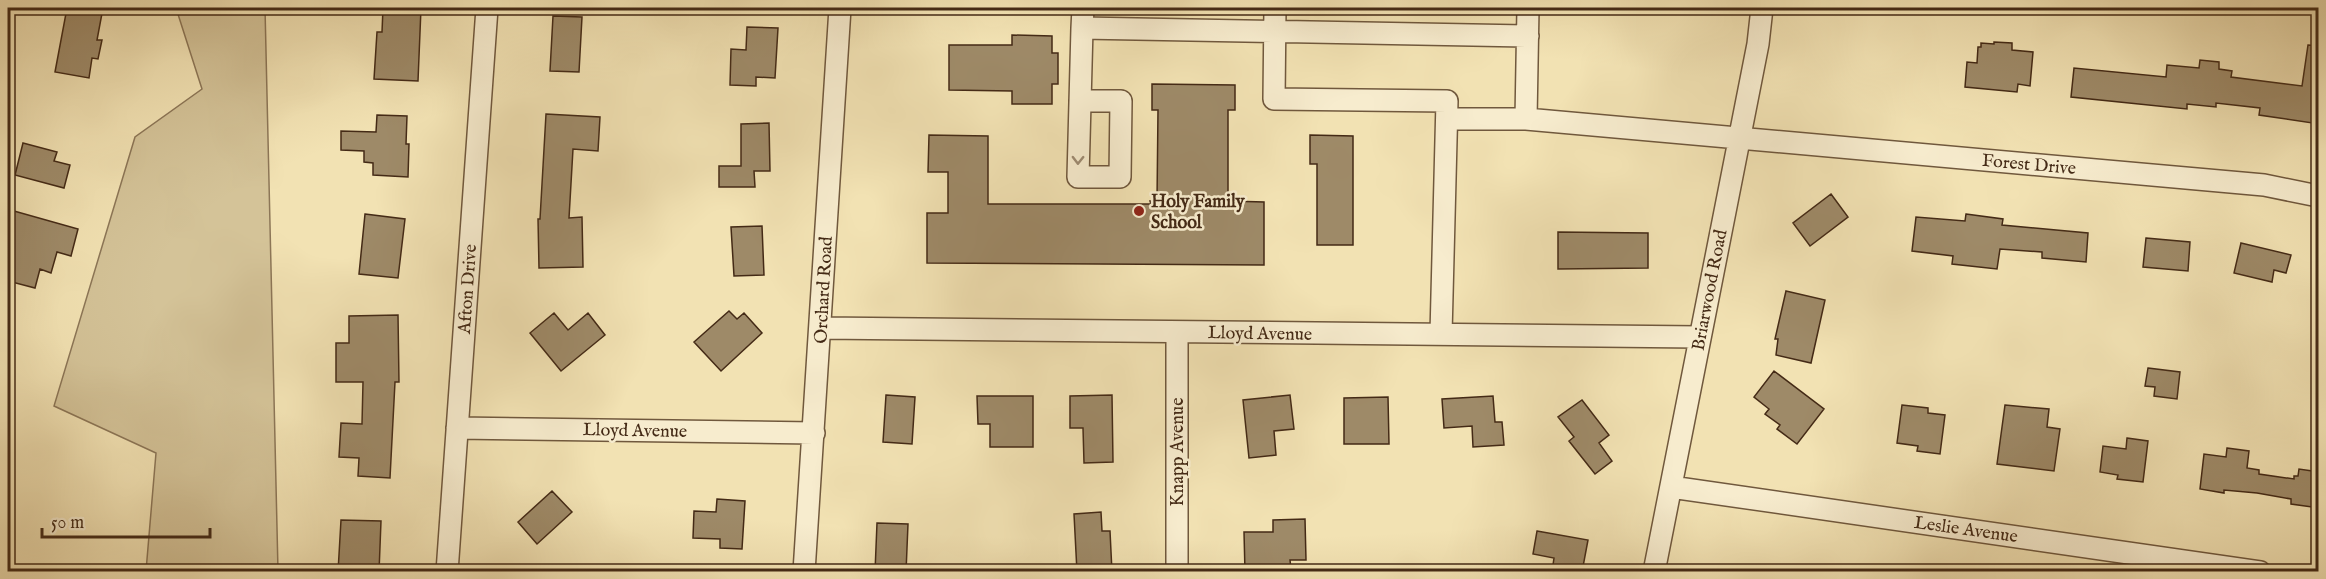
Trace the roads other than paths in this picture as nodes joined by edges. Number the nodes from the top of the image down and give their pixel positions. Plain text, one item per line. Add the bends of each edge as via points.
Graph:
1 (487, 8) edge
2 (840, 8) edge
3 (1275, 8) edge
4 (1528, 8) edge
5 (1762, 8) edge
6 (1082, 18) edge
7 (1275, 32) junction
8 (1528, 36) junction
9 (1080, 101) dead end
10 (1526, 119) junction
11 (1447, 120) junction
12 (1739, 138) junction
13 (2319, 196) edge
14 (821, 328) junction
15 (1177, 332) junction
16 (1441, 334) junction
17 (1700, 337) junction
18 (457, 428) junction
19 (814, 433) junction
20 (1671, 487) junction
21 (2210, 568) edge
22 (447, 572) edge
23 (804, 572) edge
24 (1177, 572) edge
25 (1654, 572) edge
26 (2260, 572) edge

1 - 18 street, Afton Drive
2 - 14 street, Orchard Road
3 - 7 street
4 - 8 street
5 - 12 street, Briarwood Road
6 - 7 street
6 - 9 street
7 - 8 street
7 - 11 street via 1274,99 1447,101
8 - 10 street
10 - 11 street, Forest Drive
10 - 12 street, Forest Drive
11 - 16 street
12 - 13 street, Forest Drive via 2264,185
12 - 17 street, Briarwood Road
14 - 15 street, Lloyd Avenue
14 - 19 street, Orchard Road
15 - 16 street, Lloyd Avenue
15 - 24 street, Knapp Avenue
16 - 17 street, Lloyd Avenue
17 - 20 street, Briarwood Road
18 - 19 street, Lloyd Avenue
18 - 22 street, Afton Drive
19 - 23 street, Orchard Road
20 - 21 street, Leslie Avenue
20 - 25 street, Briarwood Road
21 - 26 street, Leslie Avenue

